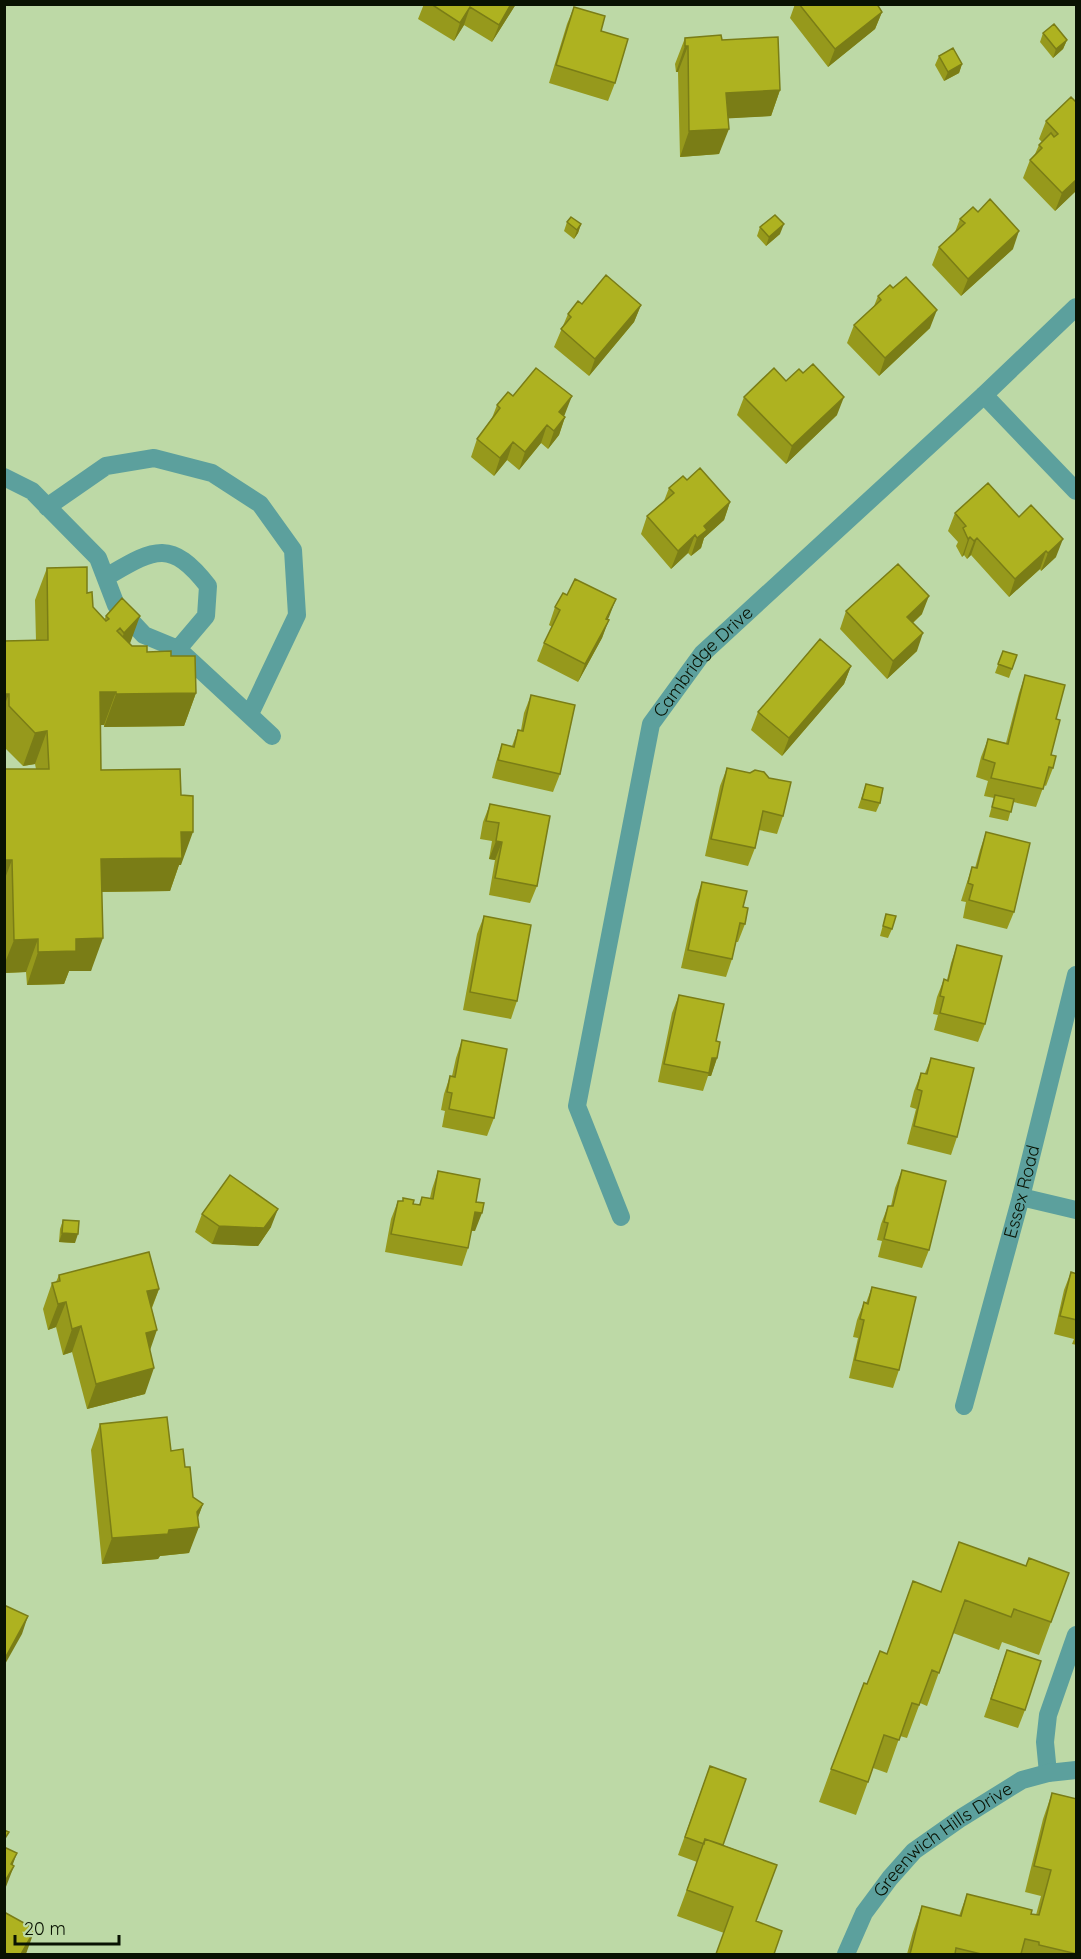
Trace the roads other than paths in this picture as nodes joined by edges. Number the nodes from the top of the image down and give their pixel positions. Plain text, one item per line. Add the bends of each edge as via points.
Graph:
1 (1077, 307) edge
2 (984, 395) junction
3 (4, 477) edge
4 (1077, 490) edge
5 (47, 507) junction
6 (106, 577) junction
7 (178, 649) junction
8 (250, 714) junction
9 (272, 736) dead end
10 (1077, 975) edge
11 (1021, 1197) junction
12 (1077, 1210) edge
13 (621, 1217) dead end
14 (964, 1406) dead end
15 (1077, 1635) edge
16 (1077, 1770) edge
17 (1048, 1773) junction
18 (846, 1954) edge

1 - 2 street, Cambridge Drive
2 - 4 street
2 - 13 street, Cambridge Drive via 702,654 651,723 577,1106
3 - 5 street via 32,491
5 - 6 street via 98,558
5 - 8 street via 106,466 154,458 212,473 260,504 292,550 297,615
6 - 7 street via 116,605 144,635
6 - 7 street via 144,555 173,554 192,566 208,586 206,616
7 - 8 street
8 - 9 street
10 - 11 street, Essex Road
11 - 12 street
11 - 14 street, Essex Road
15 - 17 street via 1048,1715
16 - 17 street, Greenwich Hills Drive
17 - 18 street, Greenwich Hills Drive via 1022,1780 914,1851 864,1913

